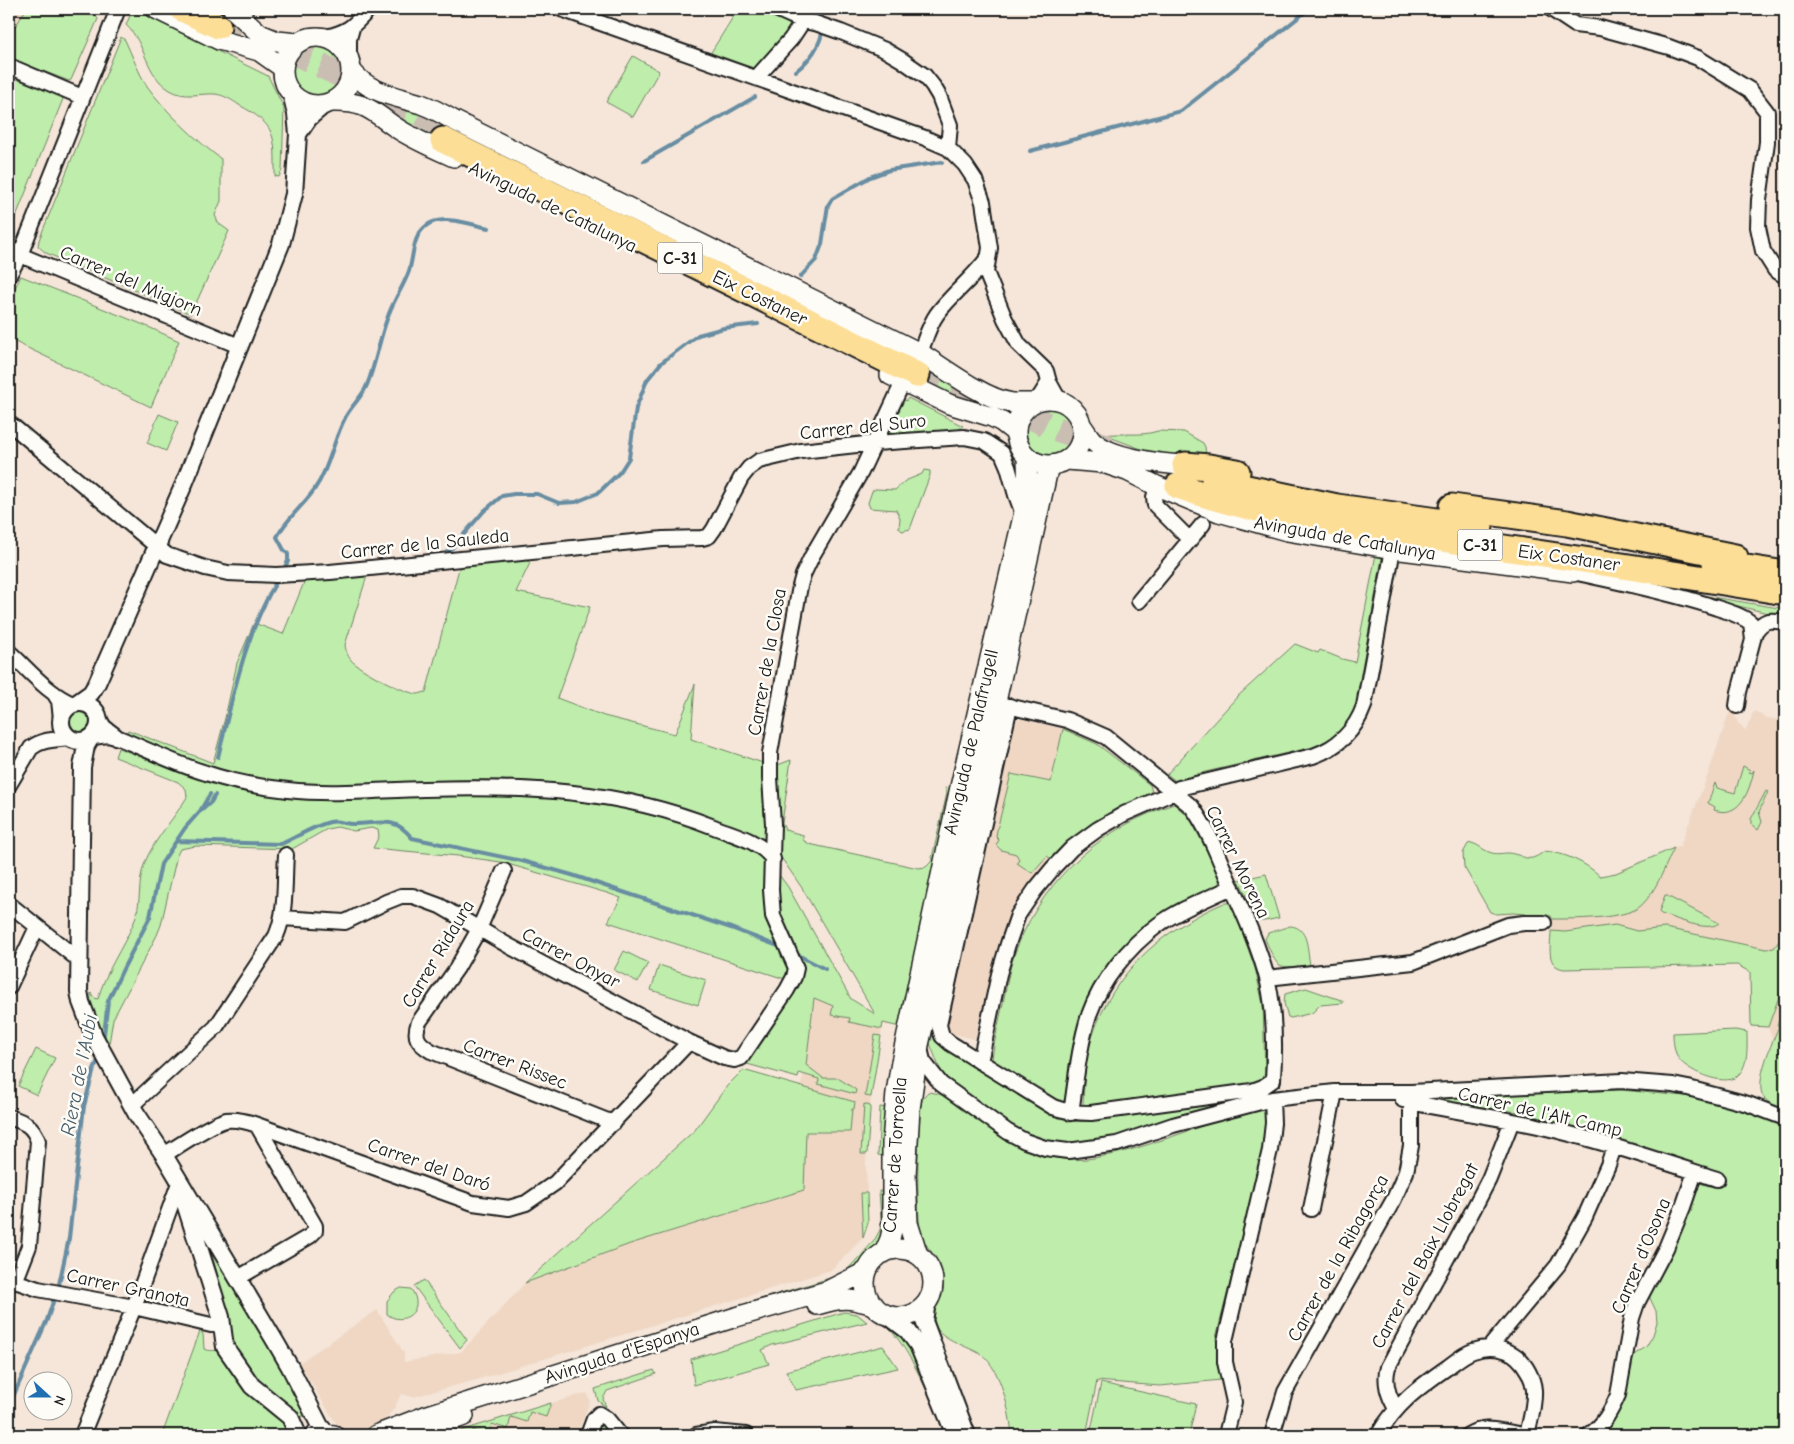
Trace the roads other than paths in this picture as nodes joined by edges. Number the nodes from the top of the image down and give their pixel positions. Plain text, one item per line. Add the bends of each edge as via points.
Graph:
1 (118, 9) edge
2 (156, 9) edge
3 (182, 9) edge
4 (369, 9) edge
5 (561, 9) edge
6 (776, 9) edge
7 (1552, 9) edge
8 (219, 15) edge
9 (809, 22) junction
10 (352, 28) junction
11 (323, 38) junction
12 (298, 43) junction
13 (350, 65) junction
14 (9, 66) edge
15 (283, 68) junction
16 (756, 78) junction
17 (291, 93) junction
18 (82, 97) junction
19 (328, 103) junction
20 (298, 134) junction
21 (447, 135) tunnel mouth
22 (948, 148) junction
23 (14, 252) edge
24 (988, 258) junction
25 (9, 275) edge
26 (1785, 276) edge
27 (239, 346) junction
28 (914, 368) junction
29 (1049, 382) junction
30 (1059, 400) junction
31 (1034, 402) junction
32 (9, 424) edge
33 (1082, 426) junction
34 (1016, 433) junction
35 (875, 443) junction
36 (1027, 457) junction
37 (1067, 460) junction
38 (1049, 465) junction
39 (1176, 478) junction
40 (1023, 514) junction
41 (1203, 524) dead end
42 (702, 538) joint
43 (1190, 540) junction
44 (158, 546) junction
45 (1393, 549) junction
46 (1573, 572) junction
47 (1775, 572) edge
48 (1785, 592) edge
49 (1139, 601) dead end
50 (1785, 601) edge
51 (1785, 622) edge
52 (1753, 640) junction
53 (9, 652) edge
54 (97, 684) junction
55 (54, 692) junction
56 (75, 704) junction
57 (1003, 704) junction
58 (1737, 706) dead end
59 (97, 714) junction
60 (61, 720) junction
61 (119, 738) junction
62 (82, 739) junction
63 (48, 740) junction
64 (9, 785) edge
65 (1174, 792) junction
66 (286, 855) dead end
67 (773, 859) junction
68 (504, 871) dead end
69 (1232, 887) junction
70 (9, 904) edge
71 (282, 918) junction
72 (1544, 923) dead end
73 (38, 927) junction
74 (479, 929) junction
75 (80, 961) junction
76 (796, 968) joint
77 (1267, 978) junction
78 (9, 987) edge
79 (944, 1000) junction
80 (926, 1014) junction
81 (909, 1026) joint
82 (416, 1029) joint
83 (689, 1042) junction
84 (920, 1045) junction
85 (980, 1062) junction
86 (941, 1084) junction
87 (1335, 1092) junction
88 (1411, 1097) junction
89 (1272, 1098) junction
90 (132, 1105) junction
91 (910, 1109) junction
92 (1071, 1113) junction
93 (9, 1116) edge
94 (1785, 1118) edge
95 (1512, 1122) junction
96 (612, 1123) junction
97 (257, 1125) junction
98 (1614, 1147) junction
99 (164, 1155) junction
100 (1695, 1172) junction
101 (1717, 1179) dead end
102 (179, 1183) junction
103 (1311, 1208) dead end
104 (884, 1252) junction
105 (918, 1255) junction
106 (867, 1271) junction
107 (238, 1278) junction
108 (12, 1280) edge
109 (927, 1302) junction
110 (134, 1307) junction
111 (880, 1310) junction
112 (197, 1322) junction
113 (223, 1332) junction
114 (1489, 1348) junction
115 (1396, 1408) junction
116 (324, 1433) edge
117 (82, 1435) edge
118 (298, 1435) edge
119 (376, 1435) edge
120 (412, 1435) edge
121 (588, 1435) edge
122 (620, 1435) edge
123 (696, 1435) edge
124 (746, 1435) edge
125 (955, 1435) edge
126 (968, 1435) edge
127 (1226, 1435) edge
128 (1272, 1435) edge
129 (1378, 1435) edge
130 (1468, 1435) edge
131 (1527, 1435) edge
132 (1589, 1435) edge

1 - 18 street
2 - 15 main road via 219,40 259,51
3 - 8 highway
4 - 10 street
5 - 16 street
6 - 9 street
7 - 26 street via 1575,26 1600,28 1698,58 1750,90 1766,112 1767,142 1758,227 1764,251 1775,270
8 - 12 main road via 278,41
9 - 16 street
9 - 22 street via 886,50 925,76 934,86 950,125
10 - 11 street
10 - 13 street
11 - 12 main road via 310,38
11 - 13 main road via 345,51
12 - 15 main road via 288,54
13 - 19 main road via 346,89
13 - 28 main road, Avinguda de Catalunya via 359,81 424,105
14 - 18 street
15 - 17 main road
16 - 22 street
17 - 19 main road via 306,104
17 - 20 street
18 - 23 street
19 - 20 street via 309,118
19 - 28 main road, Avinguda de Catalunya via 353,102 371,109 415,138
20 - 27 street via 294,194 289,216 281,244
21 - 28 highway, Eix Costaner / C-31
22 - 24 street via 975,180 983,202 990,248
23 - 25 street
23 - 27 street, Carrer del Migjorn
24 - 28 street, Carrer de la Closa via 938,313
24 - 29 street via 986,272 1005,319 1019,345 1046,371
27 - 44 street
28 - 31 main road, Avinguda de Catalunya via 957,377 1011,403
28 - 34 main road, Avinguda de Catalunya via 949,404 992,417
28 - 35 street, Carrer de la Closa
29 - 30 street
29 - 31 street
30 - 31 main road via 1048,398
30 - 33 main road via 1077,412
31 - 34 main road via 1018,419
32 - 44 street, Carrer de la Sauleda
33 - 37 main road via 1081,443
33 - 39 main road, Avinguda de Catalunya via 1096,444 1135,459 1157,463
34 - 36 main road via 1020,448
35 - 40 street, Carrer del Suro via 964,437 991,445 1004,459
35 - 42 street, Carrer del Suro via 801,451 759,461 748,468 714,529 709,536
35 - 67 street, Carrer de la Closa via 810,561 800,586 770,753
36 - 38 main road
36 - 40 main road, Avinguda de Palafrugell via 1028,495
37 - 38 main road
37 - 39 main road, Avinguda de Catalunya via 1104,463 1127,471
38 - 57 main road, Avinguda de Palafrugell
39 - 43 street via 1154,497 1155,505
39 - 45 main road, Avinguda de Catalunya via 1218,512 1287,531
39 - 47 highway via 1224,470 1402,501 1531,517 1748,560
39 - 48 highway, Eix Costaner / C-31 via 1209,498 1295,518
40 - 81 main road, Avinguda de Palafrugell
41 - 43 street
42 - 44 street, Carrer de la Sauleda via 281,575 228,573 205,568 167,555
43 - 49 street
44 - 54 street
45 - 46 main road, Avinguda de Catalunya
45 - 65 street via 1364,706 1350,733 1333,748 1314,756 1179,788
46 - 50 highway via 1696,586
46 - 52 street via 1670,593 1723,610 1751,623
51 - 52 street via 1773,620 1761,624
52 - 58 street
53 - 55 street
54 - 56 street via 91,693
54 - 59 street via 94,701
55 - 56 street
55 - 60 street
56 - 59 street via 87,704
56 - 60 street via 67,707
57 - 65 street, Carrer Morena via 1067,720 1106,737
57 - 79 street, Avinguda de Palafrugell
57 - 80 main road, Avinguda de Palafrugell
59 - 61 street via 104,727
59 - 62 street via 98,728
60 - 62 street via 64,734
60 - 63 street
61 - 62 street via 108,735
61 - 67 street via 207,774 267,788 298,791 524,788 583,793 641,804 699,821 763,848
62 - 63 street
62 - 75 street
63 - 64 street via 31,748
65 - 69 street, Carrer Morena via 1200,818
65 - 85 street via 1098,829 1072,848 1035,890 1018,915 1008,944
66 - 71 street
67 - 76 street, Carrer de la Closa via 773,916
68 - 74 street, Carrer Ridaura
69 - 77 street, Carrer Morena
69 - 92 street via 1158,925 1121,960 1090,1014 1081,1046
70 - 73 street
71 - 74 street, Carrer Onyar via 346,922 401,896 413,896 440,906
71 - 90 street via 276,936 216,1027
72 - 77 street via 1508,925 1413,962
73 - 75 street
73 - 78 street
74 - 82 street, Carrer Ridaura
74 - 83 street, Carrer Onyar
75 - 90 street via 81,1002 94,1036
76 - 83 street, Carrer Onyar via 794,977 741,1058 724,1058
77 - 92 street, Carrer Morena via 1274,1034 1273,1080 1264,1087 1091,1113
79 - 80 street
79 - 85 street, Avinguda de Palafrugell via 939,1025 942,1036
80 - 84 main road, Avinguda de Palafrugell
81 - 104 main road, Carrer de Torroella via 896,1093 892,1144 892,1230
82 - 96 street, Carrer Rissec via 416,1038 431,1052
83 - 96 street, Carrer del Daró
84 - 86 street, Carrer de l'Alt Camp via 923,1061
84 - 91 main road, Carrer de Torroella
85 - 92 street via 1052,1107
86 - 89 street, Carrer de l'Alt Camp via 1025,1141 1068,1151 1117,1144
86 - 91 street via 925,1081 920,1085
87 - 88 street, Carrer de l'Alt Camp
87 - 89 street, Carrer de l'Alt Camp
87 - 103 street
88 - 94 street via 1622,1082 1673,1085 1748,1104
88 - 95 street, Carrer de l'Alt Camp
88 - 128 street, Carrer de la Ribagorça via 1411,1146 1406,1172 1285,1392
89 - 127 street via 1270,1150 1225,1341 1225,1362 1234,1402
90 - 99 street
91 - 105 main road, Carrer de Torroella via 906,1174 908,1222
93 - 108 street via 27,1123 36,1132 38,1141 29,1246
95 - 98 street, Carrer de l'Alt Camp
95 - 115 street, Carrer del Baix Llobregat via 1473,1210 1388,1367 1386,1380
96 - 97 street, Carrer del Daró via 555,1183 526,1203 509,1208 473,1203
97 - 99 street, Carrer del Daró via 227,1120
97 - 107 street via 315,1231
98 - 100 street, Carrer de l'Alt Camp
98 - 114 street via 1584,1218 1558,1264
99 - 102 street
100 - 101 street, Carrer de l'Alt Camp
100 - 132 street, Carrer d'Osona via 1666,1248 1637,1303 1618,1396 1597,1430
102 - 107 street
102 - 110 street
102 - 113 street via 206,1265
104 - 105 main road via 901,1249
104 - 106 main road
105 - 109 main road via 931,1274 932,1285
106 - 111 main road via 865,1286 868,1296
106 - 119 main road, Avinguda d'Espanya via 827,1291 425,1416
107 - 116 street
108 - 110 street, Carrer Granota
109 - 111 main road via 911,1314 899,1317
109 - 126 street via 924,1321
110 - 112 street, Carrer Granota
110 - 117 street
111 - 120 main road, Avinguda d'Espanya via 850,1299 833,1300
111 - 125 street via 908,1330 918,1345
112 - 113 street via 211,1331
112 - 113 street via 215,1324
113 - 118 street via 252,1386 290,1416
114 - 115 street via 1470,1352
114 - 131 street via 1518,1358 1532,1378 1534,1397
115 - 129 street
121 - 122 street via 596,1416 601,1414
123 - 124 street via 715,1432
130 - 131 street via 1479,1429 1490,1429

